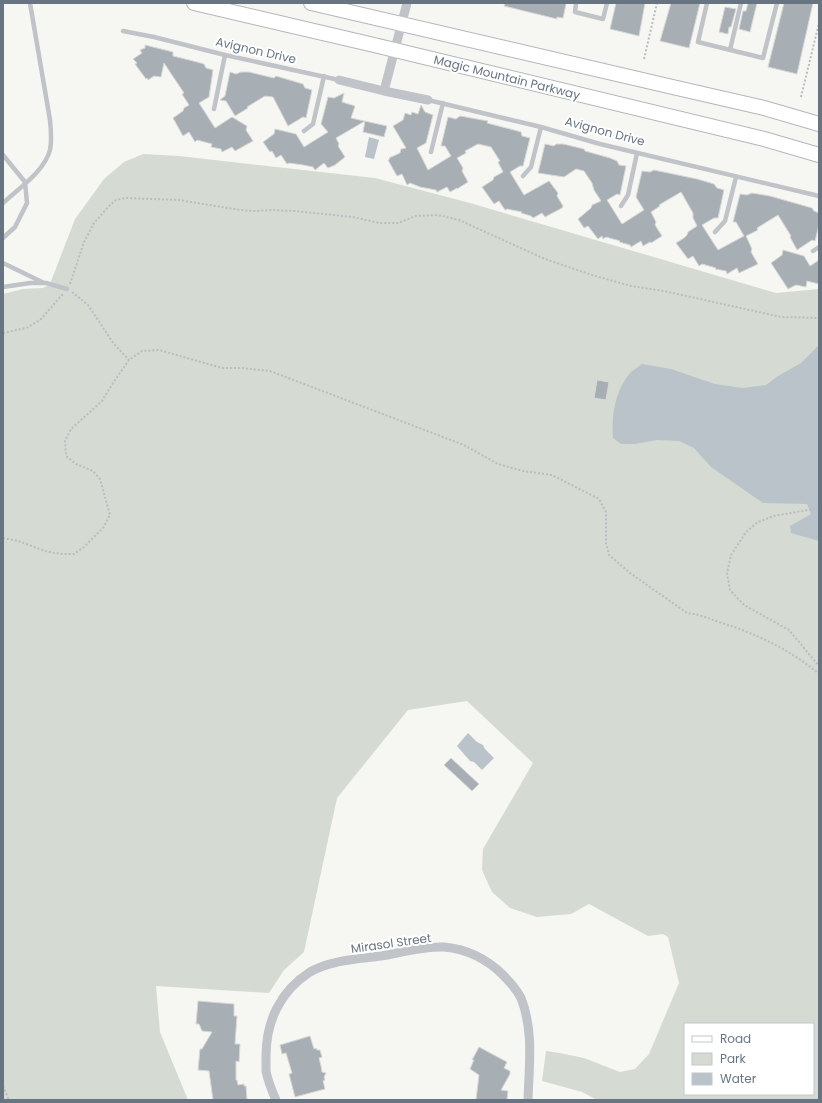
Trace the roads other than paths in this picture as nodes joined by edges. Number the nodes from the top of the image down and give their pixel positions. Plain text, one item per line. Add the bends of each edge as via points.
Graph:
1 (30, 3) edge
2 (194, 3) edge
3 (311, 3) edge
4 (407, 3) edge
5 (576, 3) edge
6 (607, 3) edge
7 (707, 3) edge
8 (741, 3) edge
9 (777, 3) edge
10 (401, 24) junction
11 (123, 31) dead end
12 (394, 49) junction
13 (730, 50) junction
14 (225, 55) junction
15 (324, 76) junction
16 (339, 80) joint
17 (384, 91) junction
18 (428, 100) joint
19 (443, 103) junction
20 (214, 109) dead end
21 (819, 124) edge
22 (541, 126) junction
23 (304, 131) dead end
24 (431, 152) dead end
25 (637, 153) junction
26 (3, 155) edge
27 (819, 155) edge
28 (523, 176) dead end
29 (736, 177) junction
30 (25, 182) junction
31 (819, 196) edge
32 (3, 203) edge
33 (621, 206) dead end
34 (715, 232) dead end
35 (3, 238) edge
36 (819, 247) edge
37 (813, 251) dead end
38 (3, 264) edge
39 (46, 283) junction
40 (3, 287) edge
41 (67, 289) road end
42 (276, 1100) edge
43 (528, 1100) edge

1 - 30 lane via 51,136 50,151 41,169
2 - 12 main road, Magic Mountain Parkway
3 - 10 main road
4 - 10 street
5 - 6 lane via 575,12 603,20
7 - 13 lane via 698,42
8 - 13 lane
9 - 13 lane via 763,58
10 - 12 street
10 - 21 main road via 764,108
11 - 14 lane, Avignon Drive
12 - 17 street
12 - 27 main road, Magic Mountain Parkway via 764,139
14 - 15 lane, Avignon Drive
14 - 20 lane
15 - 16 lane, Avignon Drive
15 - 23 lane via 313,124
16 - 17 street, Avignon Drive
17 - 18 street, Avignon Drive
18 - 19 lane, Avignon Drive
19 - 22 lane, Avignon Drive
19 - 24 lane
22 - 25 lane, Avignon Drive
22 - 28 lane via 531,168
25 - 29 lane, Avignon Drive
25 - 33 lane via 628,195
26 - 30 lane
29 - 31 lane, Avignon Drive
29 - 34 lane via 725,221
30 - 32 lane
30 - 35 lane via 27,203 15,228
36 - 37 lane
38 - 39 lane
39 - 40 lane
39 - 41 lane
42 - 43 street, Mirasol Street via 266,1070 266,1047 276,1007 293,985 311,972 334,963 444,947 472,953 494,966 521,997 528,1020 530,1040

